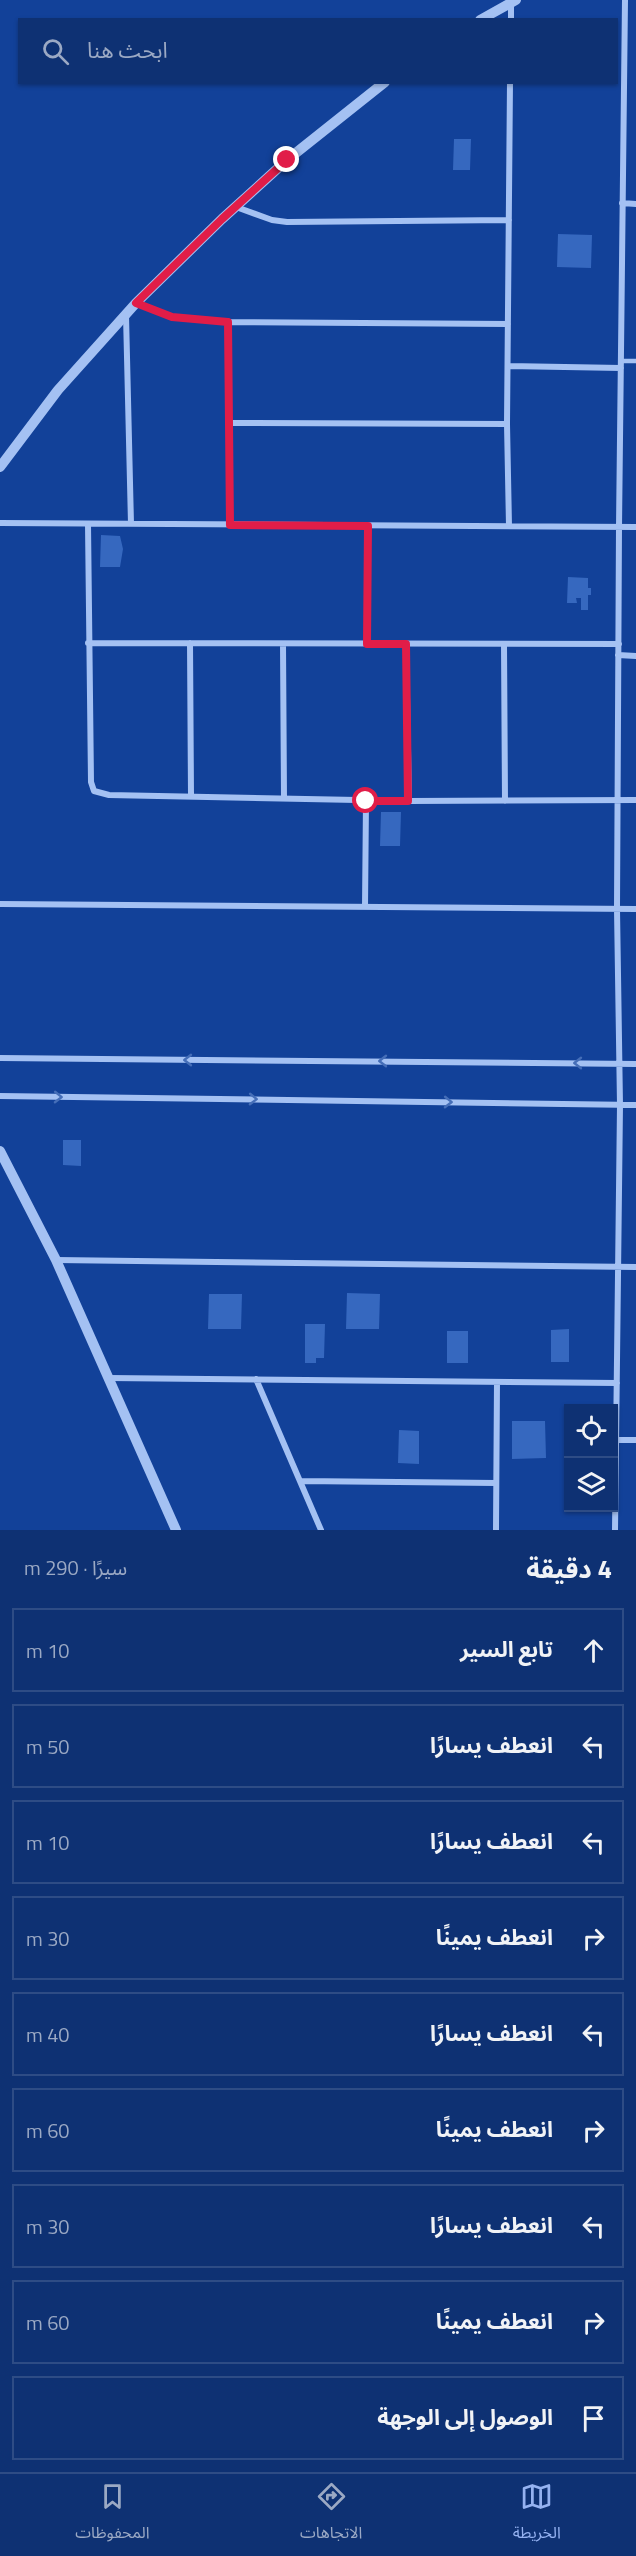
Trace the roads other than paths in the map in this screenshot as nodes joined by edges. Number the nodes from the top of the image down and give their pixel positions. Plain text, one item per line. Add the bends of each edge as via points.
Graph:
1 (625, 0) edge
2 (514, 1) edge
3 (484, 18) edge
4 (511, 18) edge
5 (382, 84) edge
6 (510, 84) edge
7 (622, 203) junction
8 (636, 204) edge
9 (236, 207) junction
10 (509, 220) junction
11 (136, 303) junction
12 (126, 315) junction
13 (228, 322) junction
14 (508, 324) junction
15 (636, 361) edge
16 (621, 365) junction
17 (508, 366) junction
18 (229, 423) junction
19 (507, 424) junction
20 (0, 467) edge
21 (0, 523) edge
22 (88, 524) junction
23 (131, 524) junction
24 (230, 525) junction
25 (368, 526) junction
26 (509, 526) junction
27 (619, 527) junction
28 (636, 527) edge
29 (88, 643) junction
30 (190, 643) junction
31 (283, 644) junction
32 (367, 644) junction
33 (406, 644) junction
34 (618, 644) junction
35 (504, 645) junction
36 (618, 655) junction
37 (636, 656) edge
38 (191, 796) junction
39 (284, 798) junction
40 (618, 800) junction
41 (636, 800) edge
42 (366, 801) junction
43 (408, 801) junction
44 (505, 801) junction
45 (0, 904) edge
46 (365, 907) junction
47 (617, 909) junction
48 (636, 909) edge
49 (0, 1058) edge
50 (619, 1063) junction
51 (636, 1064) edge
52 (0, 1096) edge
53 (620, 1105) junction
54 (636, 1105) edge
55 (0, 1150) edge
56 (56, 1260) junction
57 (618, 1266) junction
58 (636, 1266) edge
59 (108, 1378) junction
60 (256, 1379) junction
61 (497, 1382) junction
62 (616, 1383) junction
63 (616, 1404) edge
64 (618, 1440) edge
65 (636, 1440) edge
66 (616, 1458) edge
67 (300, 1481) junction
68 (496, 1483) junction
69 (176, 1530) edge
70 (321, 1530) edge
71 (496, 1530) edge
72 (615, 1530) edge

1 - 7 street
2 - 3 street
2 - 4 street
5 - 9 street via 287,160
6 - 10 street
7 - 8 street
7 - 16 street
9 - 10 street via 287,222
9 - 11 street
10 - 14 street
11 - 12 street
11 - 13 street via 172,317
12 - 20 street via 58,390
12 - 23 street
13 - 14 street
13 - 18 street
14 - 17 street
15 - 16 lane
16 - 17 street
16 - 27 street
17 - 19 street
18 - 19 street
18 - 24 street
19 - 26 street
21 - 22 street
22 - 23 street
22 - 29 street
23 - 24 street
24 - 25 street
25 - 26 street
25 - 32 street
26 - 27 street
27 - 28 street
27 - 34 street
29 - 30 street
29 - 38 street via 94,791 109,795
30 - 31 street
30 - 38 street
31 - 32 street
31 - 39 street
32 - 33 street
33 - 35 street
33 - 43 street
34 - 35 street
34 - 36 street
35 - 44 street
36 - 37 street
36 - 40 street
38 - 39 street
39 - 42 street
40 - 41 street
40 - 44 street
40 - 47 street
42 - 43 street
42 - 46 street
43 - 44 street
45 - 46 street
46 - 47 street
47 - 48 street
47 - 50 street
50 -> 49 street
50 - 51 street
50 - 53 street
52 -> 53 street
53 - 54 street
53 - 57 street
55 - 56 street
56 - 57 street
56 - 59 street
57 - 58 street
57 - 62 street
59 - 60 street
59 - 69 street
60 - 61 street
60 - 67 street
61 - 62 street
61 - 68 street
62 - 63 street
64 - 65 street
66 - 72 street
67 - 68 street
67 - 70 street
68 - 71 street

